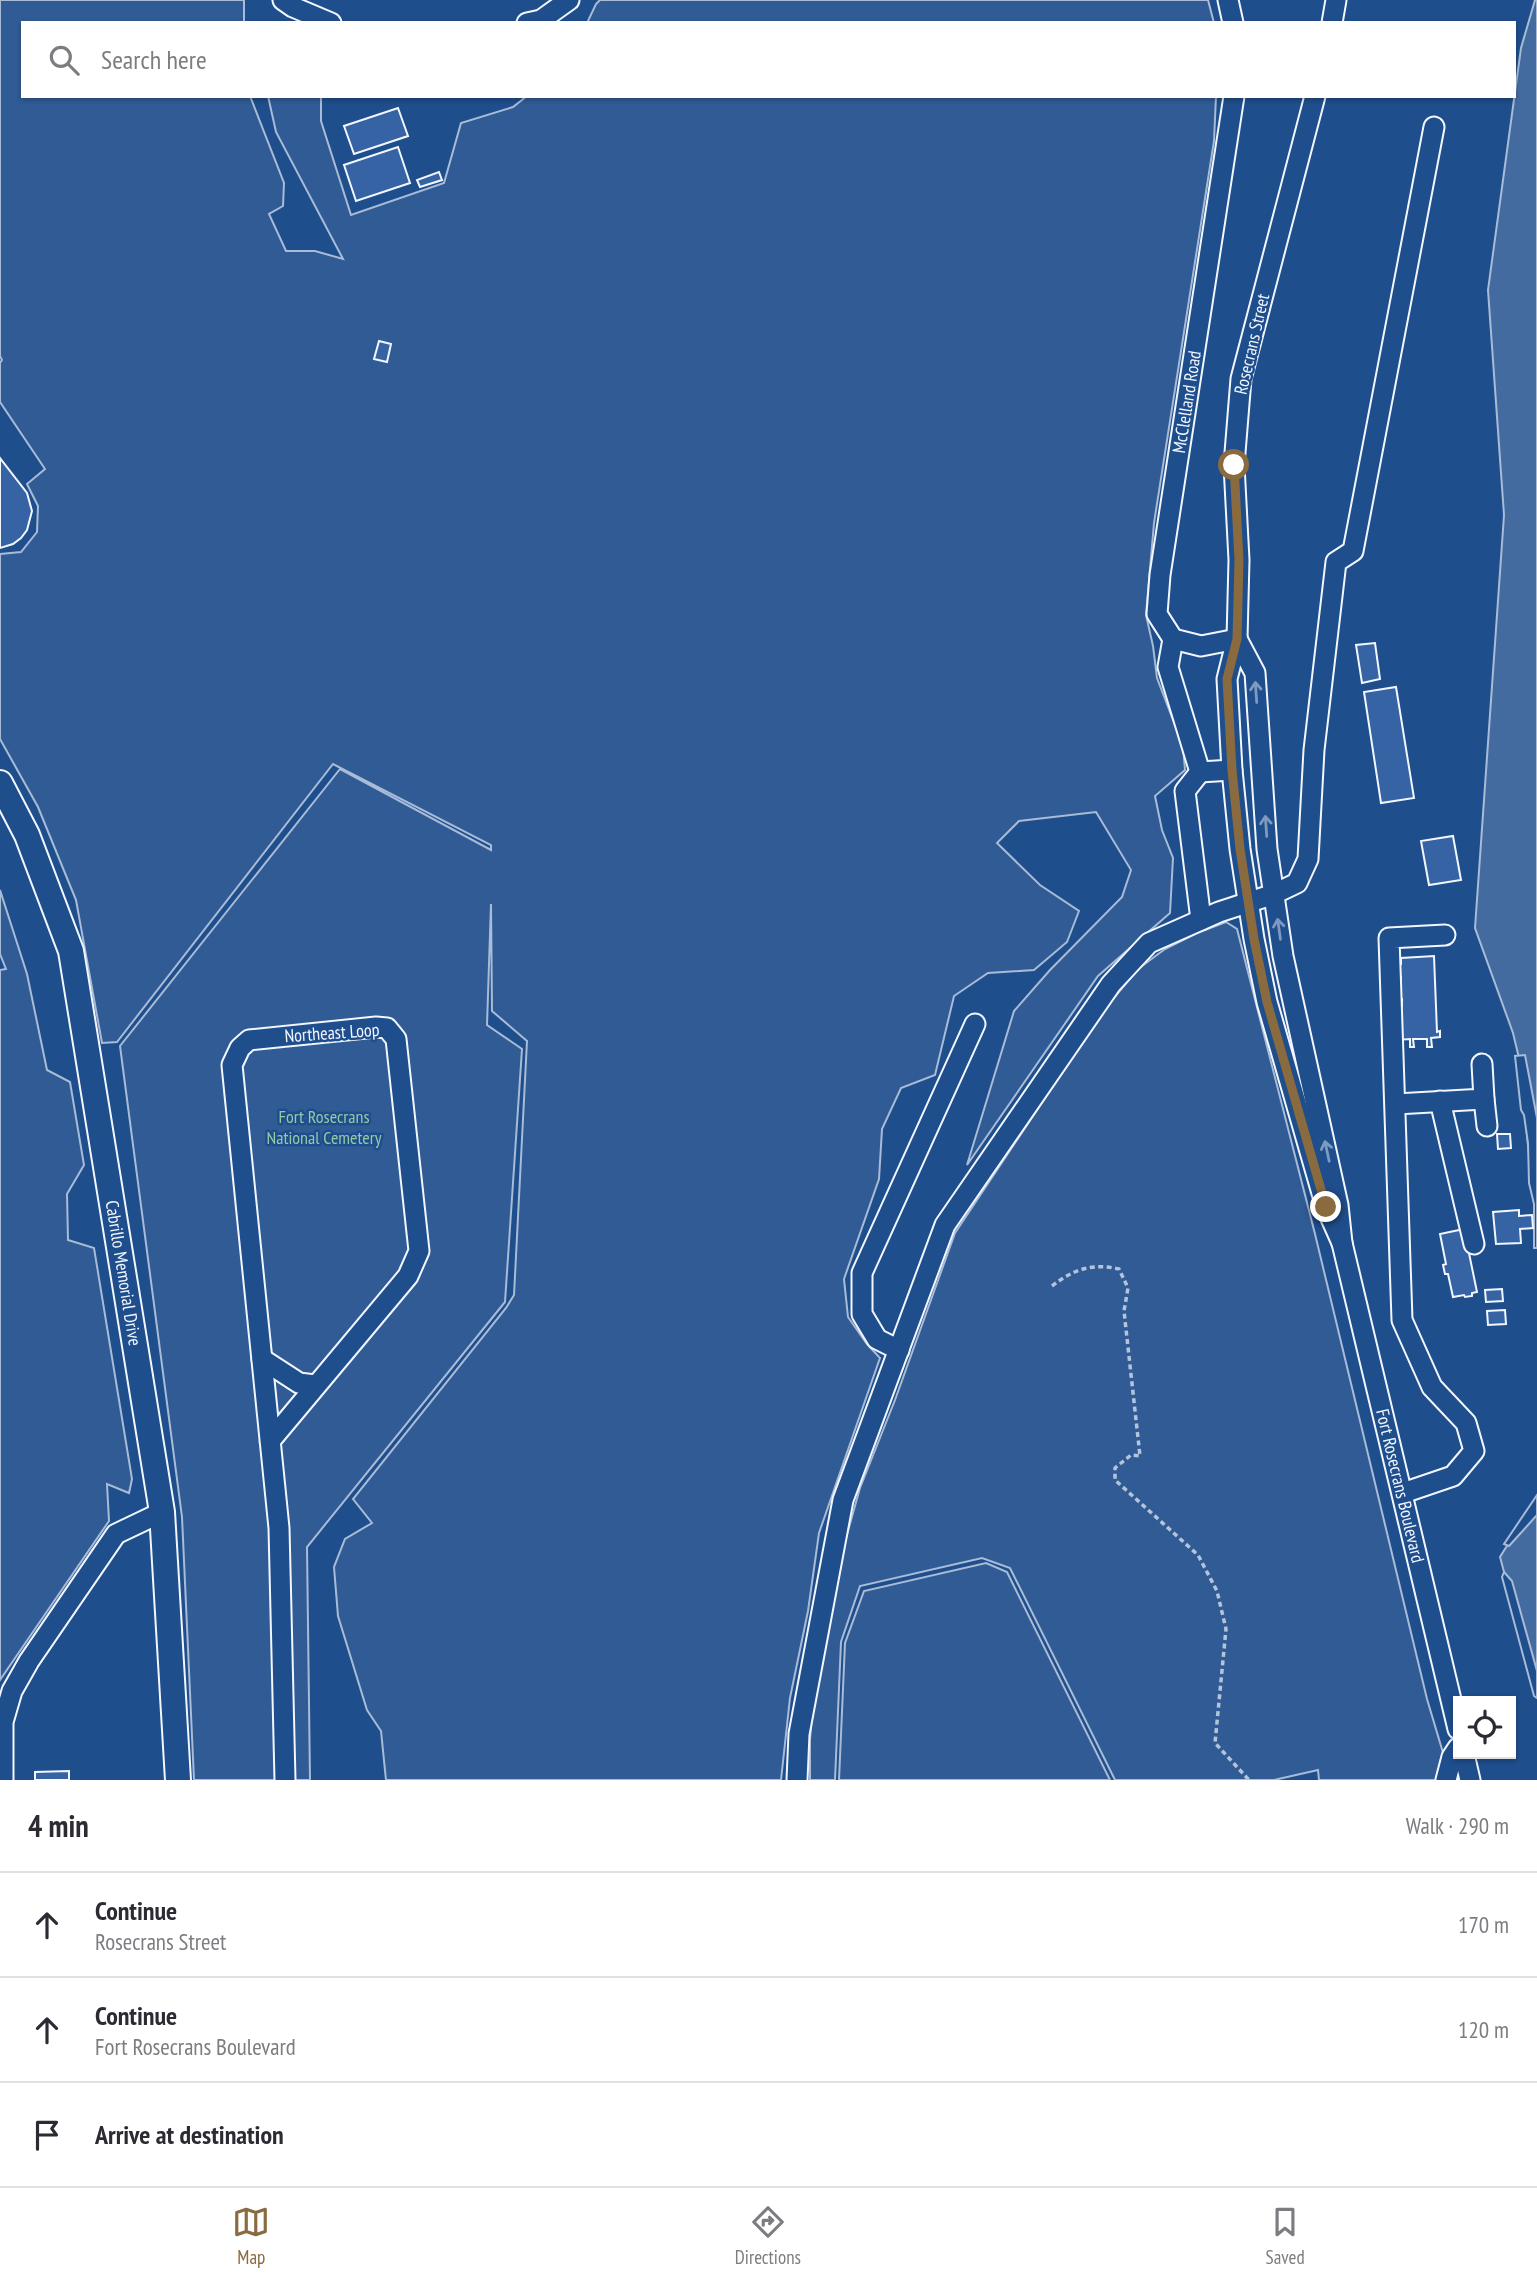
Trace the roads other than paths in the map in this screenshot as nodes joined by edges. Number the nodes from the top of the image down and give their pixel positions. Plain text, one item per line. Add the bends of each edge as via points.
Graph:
1 (569, 0) edge
2 (1228, 0) edge
3 (1336, 0) edge
4 (291, 2) edge
5 (327, 21) edge
6 (536, 21) edge
7 (1233, 21) edge
8 (1332, 21) edge
9 (1234, 98) edge
10 (1314, 98) edge
11 (1434, 127) dead end
12 (1173, 639) junction
13 (1237, 639) junction
14 (1232, 770) junction
15 (1200, 772) junction
16 (0, 783) edge
17 (1274, 894) junction
18 (1248, 901) junction
19 (1201, 920) junction
20 (1445, 935) dead end
21 (975, 1024) dead end
22 (1482, 1064) dead end
23 (1484, 1099) junction
24 (1440, 1101) junction
25 (1396, 1104) junction
26 (1487, 1126) dead end
27 (1342, 1243) junction
28 (1475, 1244) dead end
29 (899, 1350) junction
30 (262, 1359) junction
31 (318, 1382) junction
32 (270, 1441) junction
33 (1403, 1493) junction
34 (162, 1512) junction
35 (1453, 1708) edge
36 (1453, 1756) edge
37 (1465, 1759) edge
38 (3, 1780) edge
39 (178, 1780) edge
40 (285, 1780) edge
41 (797, 1780) edge
42 (1446, 1780) edge
43 (1470, 1780) edge

1 - 6 street
2 - 7 street
3 - 8 street
4 - 5 street
9 - 12 street, McClelland Road via 1160,575 1157,614
10 - 13 street, Rosecrans Street via 1241,379 1234,465
11 - 17 street via 1353,551 1336,562 1314,750 1308,859 1297,883
12 - 13 street via 1201,646
12 - 15 street via 1168,667
13 - 14 street, Rosecrans Street via 1227,679
17 -> 13 street, Rosecrans Street via 1255,673
14 - 15 street
14 - 18 street, Rosecrans Street
15 - 19 street via 1185,791
16 - 34 main road, Cabrillo Memorial Drive via 27,835 71,951
17 - 18 street
27 -> 17 street, Fort Rosecrans Boulevard
18 - 19 street
18 - 27 street, Fort Rosecrans Boulevard via 1267,1002 1326,1207
19 - 29 street via 1149,943 1111,984 945,1225
20 - 25 street via 1389,938
21 - 29 street via 862,1273 862,1314 877,1339
22 - 23 street
23 - 24 street
23 - 26 street
24 - 25 street
24 - 28 street
25 - 33 street via 1402,1320 1432,1387 1466,1423 1475,1451 1453,1476
27 - 33 street, Fort Rosecrans Boulevard
29 - 41 street via 843,1500 799,1734
30 - 31 street via 299,1383
30 - 31 street, Northeast Loop via 232,1065 249,1040 387,1028 396,1039 419,1251 408,1276
30 - 32 street, Northeast Loop
31 - 32 street, Northeast Loop
32 - 40 street via 279,1528
33 - 35 street, Fort Rosecrans Boulevard
34 - 38 street via 116,1534 29,1661 12,1691 3,1722
34 - 39 main road, Cabrillo Memorial Drive
36 - 42 street
37 - 43 street

